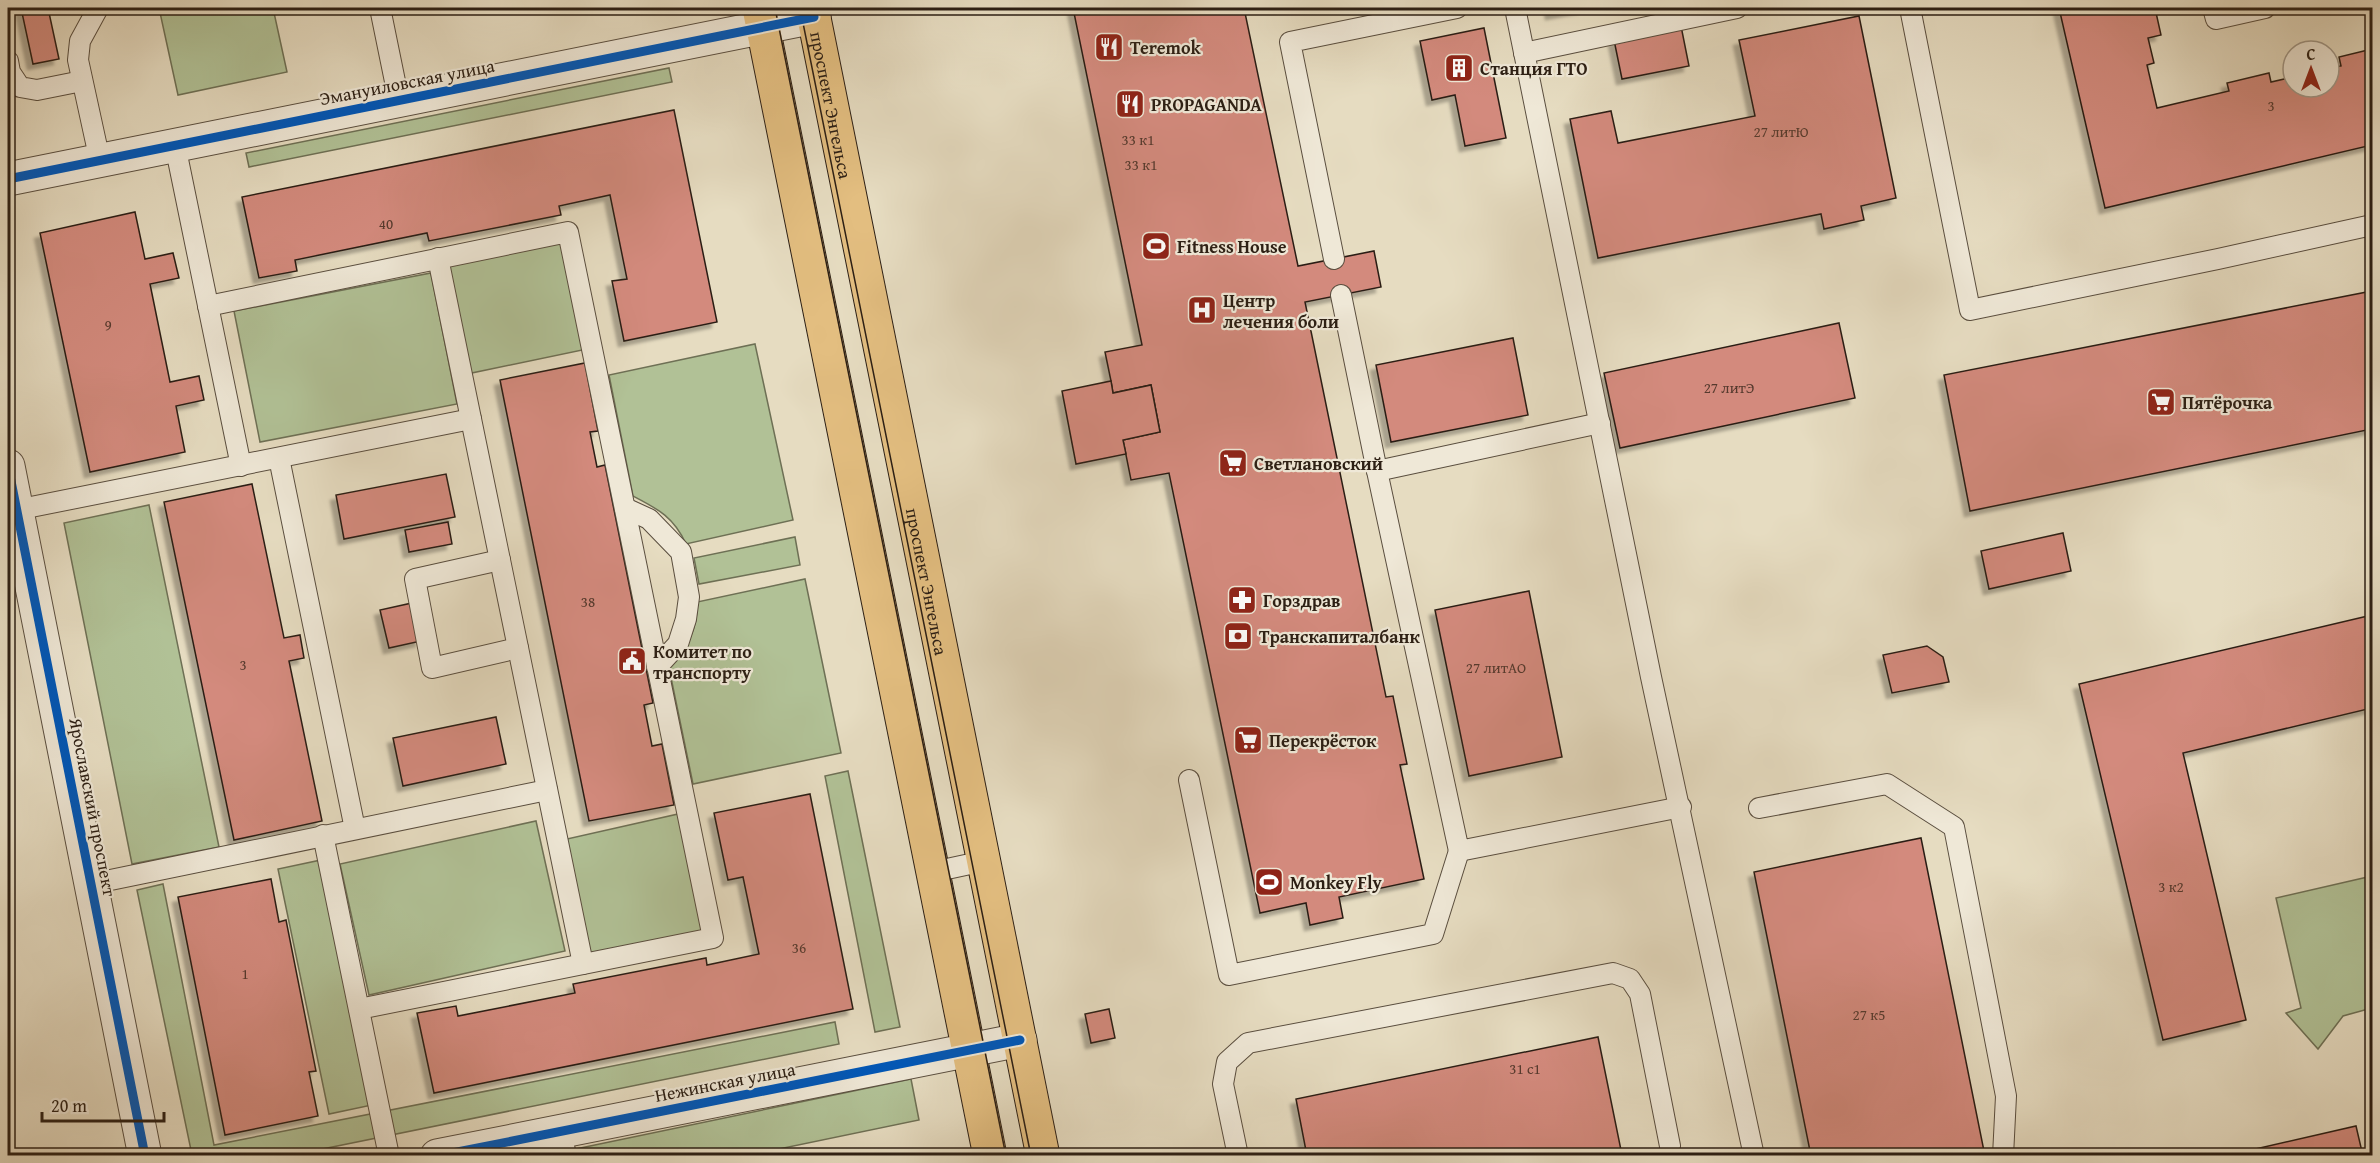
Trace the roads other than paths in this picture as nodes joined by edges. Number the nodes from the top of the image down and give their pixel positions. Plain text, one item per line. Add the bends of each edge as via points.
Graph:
1 (98, 8) edge
2 (380, 8) edge
3 (1457, 8) edge
4 (1515, 8) edge
5 (1737, 8) edge
6 (1910, 8) edge
7 (2213, 8) edge
8 (2265, 8) edge
9 (813, 12) edge
10 (761, 18) edge
11 (1524, 53) junction
12 (8, 61) edge
13 (82, 81) junction
14 (399, 101) junction
15 (176, 146) junction
16 (100, 161) junction
17 (8, 179) edge
18 (2373, 225) edge
19 (438, 258) junction
20 (1334, 259) dead end
21 (1341, 295) dead end
22 (208, 306) junction
23 (471, 419) junction
24 (1600, 423) junction
25 (279, 458) junction
26 (8, 466) edge
27 (241, 466) junction
28 (1377, 471) junction
29 (625, 508) junction
30 (16, 510) junction
31 (500, 560) junction
32 (518, 648) junction
33 (657, 667) junction
34 (1189, 780) dead end
35 (547, 790) junction
36 (1681, 807) junction
37 (1759, 808) dead end
38 (355, 829) junction
39 (323, 835) junction
40 (1459, 851) junction
41 (984, 861) junction
42 (933, 872) junction
43 (91, 884) junction
44 (583, 964) junction
45 (359, 1010) junction
46 (1020, 1040) junction
47 (969, 1050) junction
48 (564, 1143) edge
49 (1670, 1146) dead end
50 (145, 1155) edge
51 (389, 1155) edge
52 (437, 1155) edge
53 (990, 1155) edge
54 (1043, 1155) edge
55 (1238, 1155) edge
56 (1754, 1155) edge
57 (2003, 1155) edge

1 - 13 lane via 80,41
2 - 14 lane
3 - 20 lane via 1290,42
4 - 11 lane
5 - 11 lane
6 - 18 lane via 1970,310
7 - 8 lane via 2216,19
9 - 10 street, Эмануиловская улица
9 - 41 main road, проспект Энгельса
10 - 14 street, Эмануиловская улица
10 - 42 main road
11 - 24 lane
12 - 13 lane via 20,87 37,90
13 - 16 lane
14 - 15 street, Эмануиловская улица
15 - 16 street, Эмануиловская улица
15 - 22 lane
16 - 17 street, Эмануиловская улица
19 - 22 lane
19 - 23 lane
19 - 29 lane via 568,232
21 - 28 lane
22 - 27 lane
23 - 25 lane
23 - 31 lane
24 - 28 lane
24 - 36 lane
25 - 27 lane
25 - 38 lane
26 - 30 street, Ярославский проспект
27 - 30 lane
28 - 40 lane
29 - 33 lane
29 - 33 lane via 649,519 681,552 689,597 686,619 678,644
30 - 43 street, Ярославский проспект
31 - 32 lane
31 - 32 lane via 415,579 432,668
32 - 35 lane
33 - 44 lane via 713,938
34 - 40 lane via 1229,975 1433,934
35 - 38 lane
35 - 44 lane
36 - 40 lane
36 - 56 lane
37 - 57 lane via 1887,784 1954,827 2006,1096
38 - 39 lane
39 - 43 lane
39 - 45 lane
41 - 42 lane
41 - 46 main road, проспект Энгельса
42 - 47 main road
43 - 50 street, Ярославский проспект
44 - 45 lane
45 - 51 lane
46 - 47 street, Нежинская улица
46 - 54 main road, проспект Энгельса
47 - 48 street, Нежинская улица
47 - 53 main road
48 - 52 street, Нежинская улица
49 - 55 lane via 1641,994 1630,979 1613,973 1248,1043 1227,1062 1223,1084

